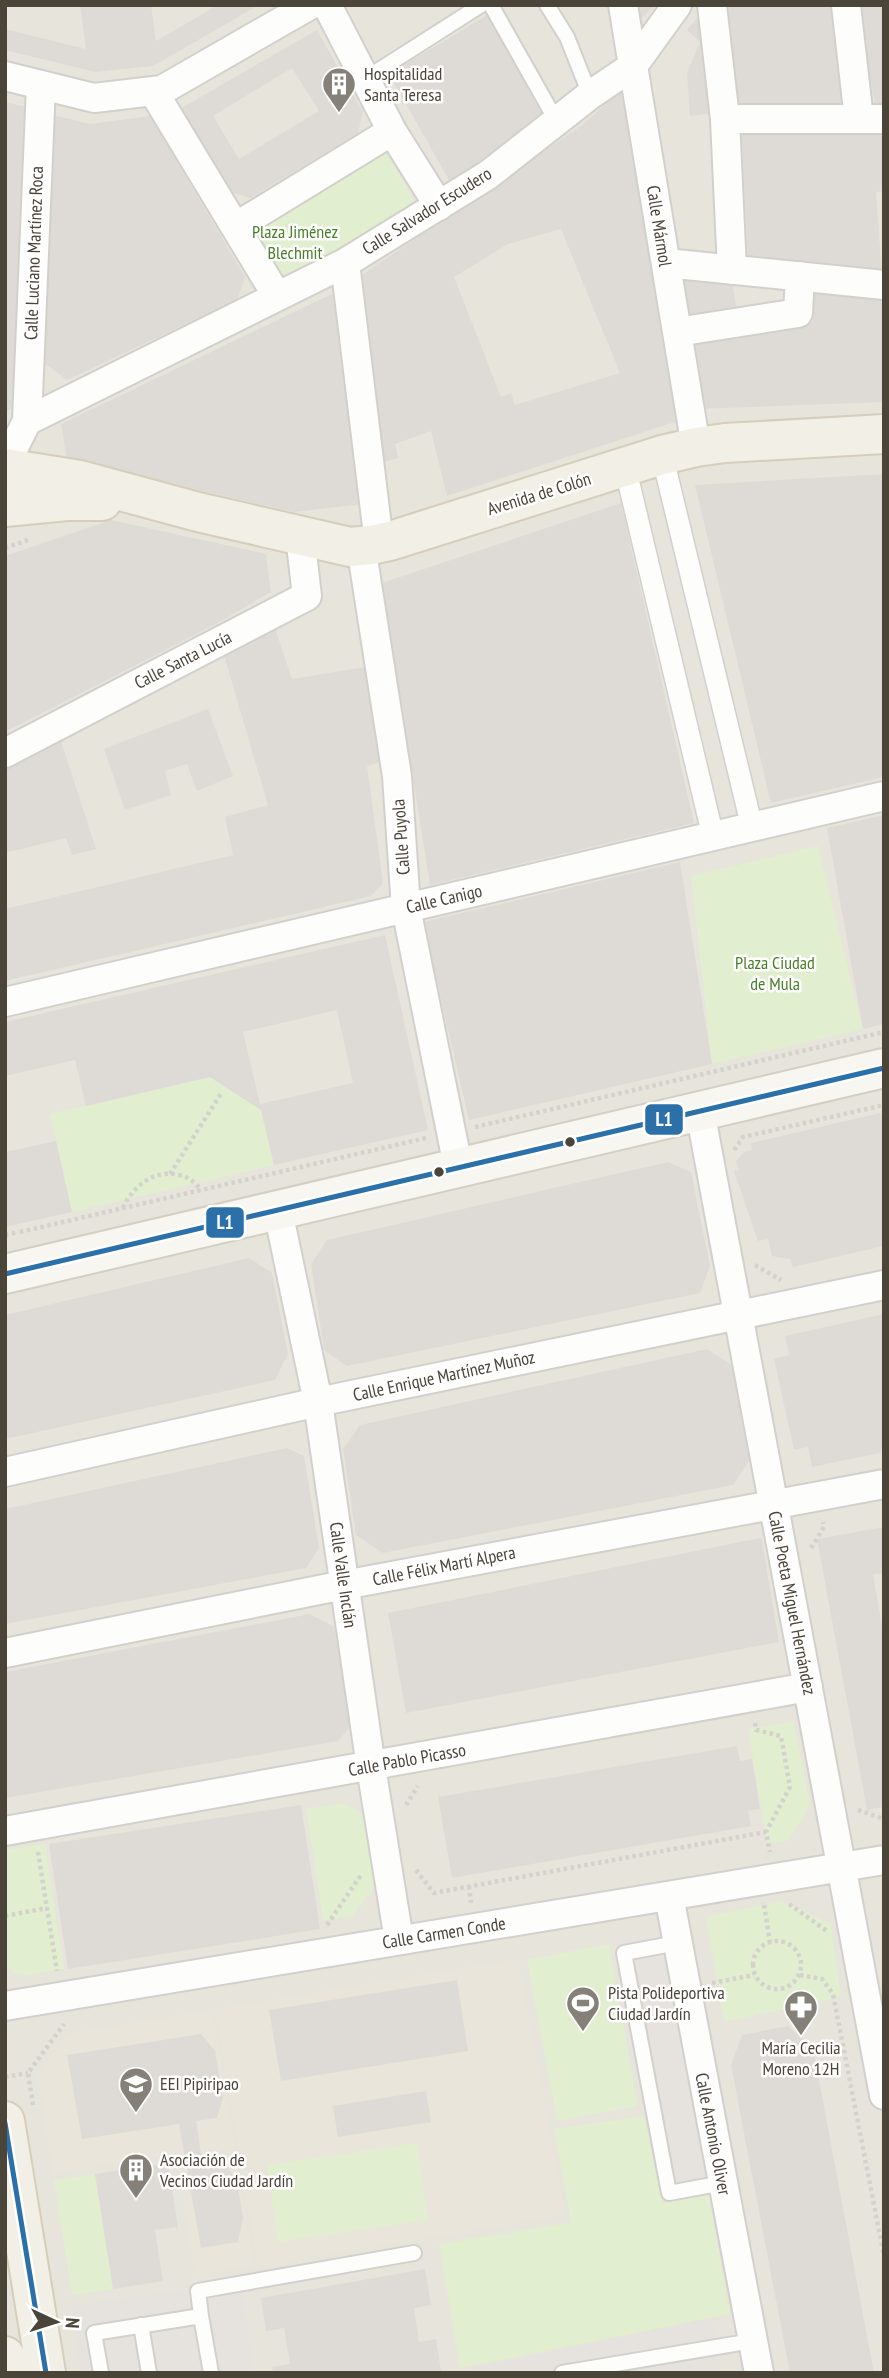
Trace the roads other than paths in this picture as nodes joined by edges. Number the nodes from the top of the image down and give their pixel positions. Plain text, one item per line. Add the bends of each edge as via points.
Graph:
1 (310, 5) edge
2 (327, 5) edge
3 (481, 5) edge
4 (491, 5) edge
5 (547, 5) edge
6 (623, 5) edge
7 (677, 5) edge
8 (712, 5) edge
9 (846, 5) edge
10 (633, 66) junction
11 (5, 76) edge
12 (365, 79) junction
13 (41, 85) junction
14 (153, 91) junction
15 (590, 96) junction
16 (725, 119) junction
17 (872, 119) edge
18 (557, 121) junction
19 (392, 131) junction
20 (439, 206) junction
21 (237, 226) junction
22 (345, 263) junction
23 (666, 263) junction
24 (732, 270) junction
25 (800, 276) junction
26 (884, 285) edge
27 (277, 296) junction
28 (677, 332) junction
29 (27, 421) junction
30 (884, 434) edge
31 (679, 451) junction
32 (5, 466) edge
33 (625, 467) junction
34 (5, 507) edge
35 (198, 512) junction
36 (300, 536) junction
37 (370, 545) junction
38 (5, 752) edge
39 (884, 796) edge
40 (752, 827) junction
41 (713, 836) junction
42 (406, 908) junction
43 (5, 1002) edge
44 (884, 1069) edge
45 (700, 1111) junction
46 (458, 1166) junction
47 (278, 1211) junction
48 (5, 1273) edge
49 (884, 1285) edge
50 (739, 1316) junction
51 (318, 1402) junction
52 (5, 1472) edge
53 (884, 1483) edge
54 (774, 1504) junction
55 (344, 1585) junction
56 (5, 1653) edge
57 (808, 1687) junction
58 (371, 1767) junction
59 (5, 1831) edge
60 (884, 1860) edge
61 (842, 1868) junction
62 (668, 1896) junction
63 (399, 1940) junction
64 (677, 1943) junction
65 (5, 2006) edge
66 (884, 2095) edge
67 (20, 2118) edge
68 (723, 2183) junction
69 (414, 2253) dead end
70 (201, 2316) junction
71 (141, 2325) junction
72 (752, 2341) junction
73 (5, 2356) edge
74 (8, 2373) edge
75 (46, 2373) edge
76 (101, 2373) edge
77 (149, 2373) edge
78 (211, 2373) edge
79 (562, 2373) edge
80 (759, 2373) edge

1 - 14 street
2 - 12 street
3 - 12 lane
4 - 18 lane
5 - 15 lane via 567,37
6 - 10 street, Calle Mármol
7 - 10 street, Calle Salvador Escudero
8 - 16 street
9 - 17 street
10 - 15 street, Calle Salvador Escudero
10 - 23 street, Calle Mármol
11 - 13 street
12 - 19 street
13 - 14 street via 94,98
13 - 29 street, Calle Luciano Martínez Roca
14 - 21 street
15 - 18 street, Calle Salvador Escudero
16 - 17 street
16 - 24 street
18 - 20 street, Calle Salvador Escudero via 488,176
19 - 20 street
19 - 21 street
20 - 22 street, Calle Salvador Escudero
21 - 27 street
22 - 27 street, Calle Salvador Escudero
22 - 37 street, Calle Puyola
23 - 24 street
23 - 28 street, Calle Mármol
24 - 25 street
25 - 26 street
25 - 28 street via 798,313
27 - 29 street, Calle Salvador Escudero
28 - 31 street, Calle Mármol
29 - 32 street
30 - 31 main road, Avenida de Colón
31 - 33 main road, Avenida de Colón
31 - 40 street
32 - 35 main road via 80,480
33 - 37 main road, Avenida de Colón
33 - 41 street
34 - 35 main road via 121,502
35 - 36 main road, Avenida de Colón
36 - 37 main road, Avenida de Colón via 350,547
36 - 38 street, Calle Santa Lucía via 307,596
37 - 42 street, Calle Puyola via 397,776
39 - 40 street, Calle Canigo
40 - 41 street, Calle Canigo
41 - 42 street, Calle Canigo
42 - 43 street, Calle Canigo
42 - 46 street, Calle Puyola
44 - 45 main road
45 - 46 main road
45 - 50 street, Calle Poeta Miguel Hernández
46 - 47 main road
47 - 48 main road
47 - 51 street, Calle Valle Inclán
49 - 50 street, Calle Enrique Martínez Muñoz
50 - 51 street, Calle Enrique Martínez Muñoz
50 - 54 street, Calle Poeta Miguel Hernández
51 - 52 street, Calle Enrique Martínez Muñoz
51 - 55 street, Calle Valle Inclán
53 - 54 street, Calle Félix Martí Alpera
54 - 55 street, Calle Félix Martí Alpera
54 - 57 street, Calle Poeta Miguel Hernández
55 - 56 street, Calle Félix Martí Alpera
55 - 58 street, Calle Valle Inclán
57 - 58 street, Calle Pablo Picasso
57 - 61 street, Calle Poeta Miguel Hernández
58 - 59 street, Calle Pablo Picasso
58 - 63 street, Calle Valle Inclán
60 - 61 street, Calle Carmen Conde
61 - 62 street, Calle Carmen Conde
61 - 66 street, Calle Poeta Miguel Hernández
62 - 63 street, Calle Carmen Conde
62 - 64 street, Calle Antonio Oliver
63 - 65 street, Calle Carmen Conde
64 - 68 street, Calle Antonio Oliver
64 - 68 lane via 624,1953 666,2180 669,2193
67 - 75 main road
68 - 72 street, Calle Antonio Oliver
69 - 70 lane via 198,2291
70 - 71 lane
70 - 78 lane
71 - 76 lane via 94,2333
71 - 77 lane
72 - 79 lane
72 - 80 street, Calle Antonio Oliver
73 - 74 main road

